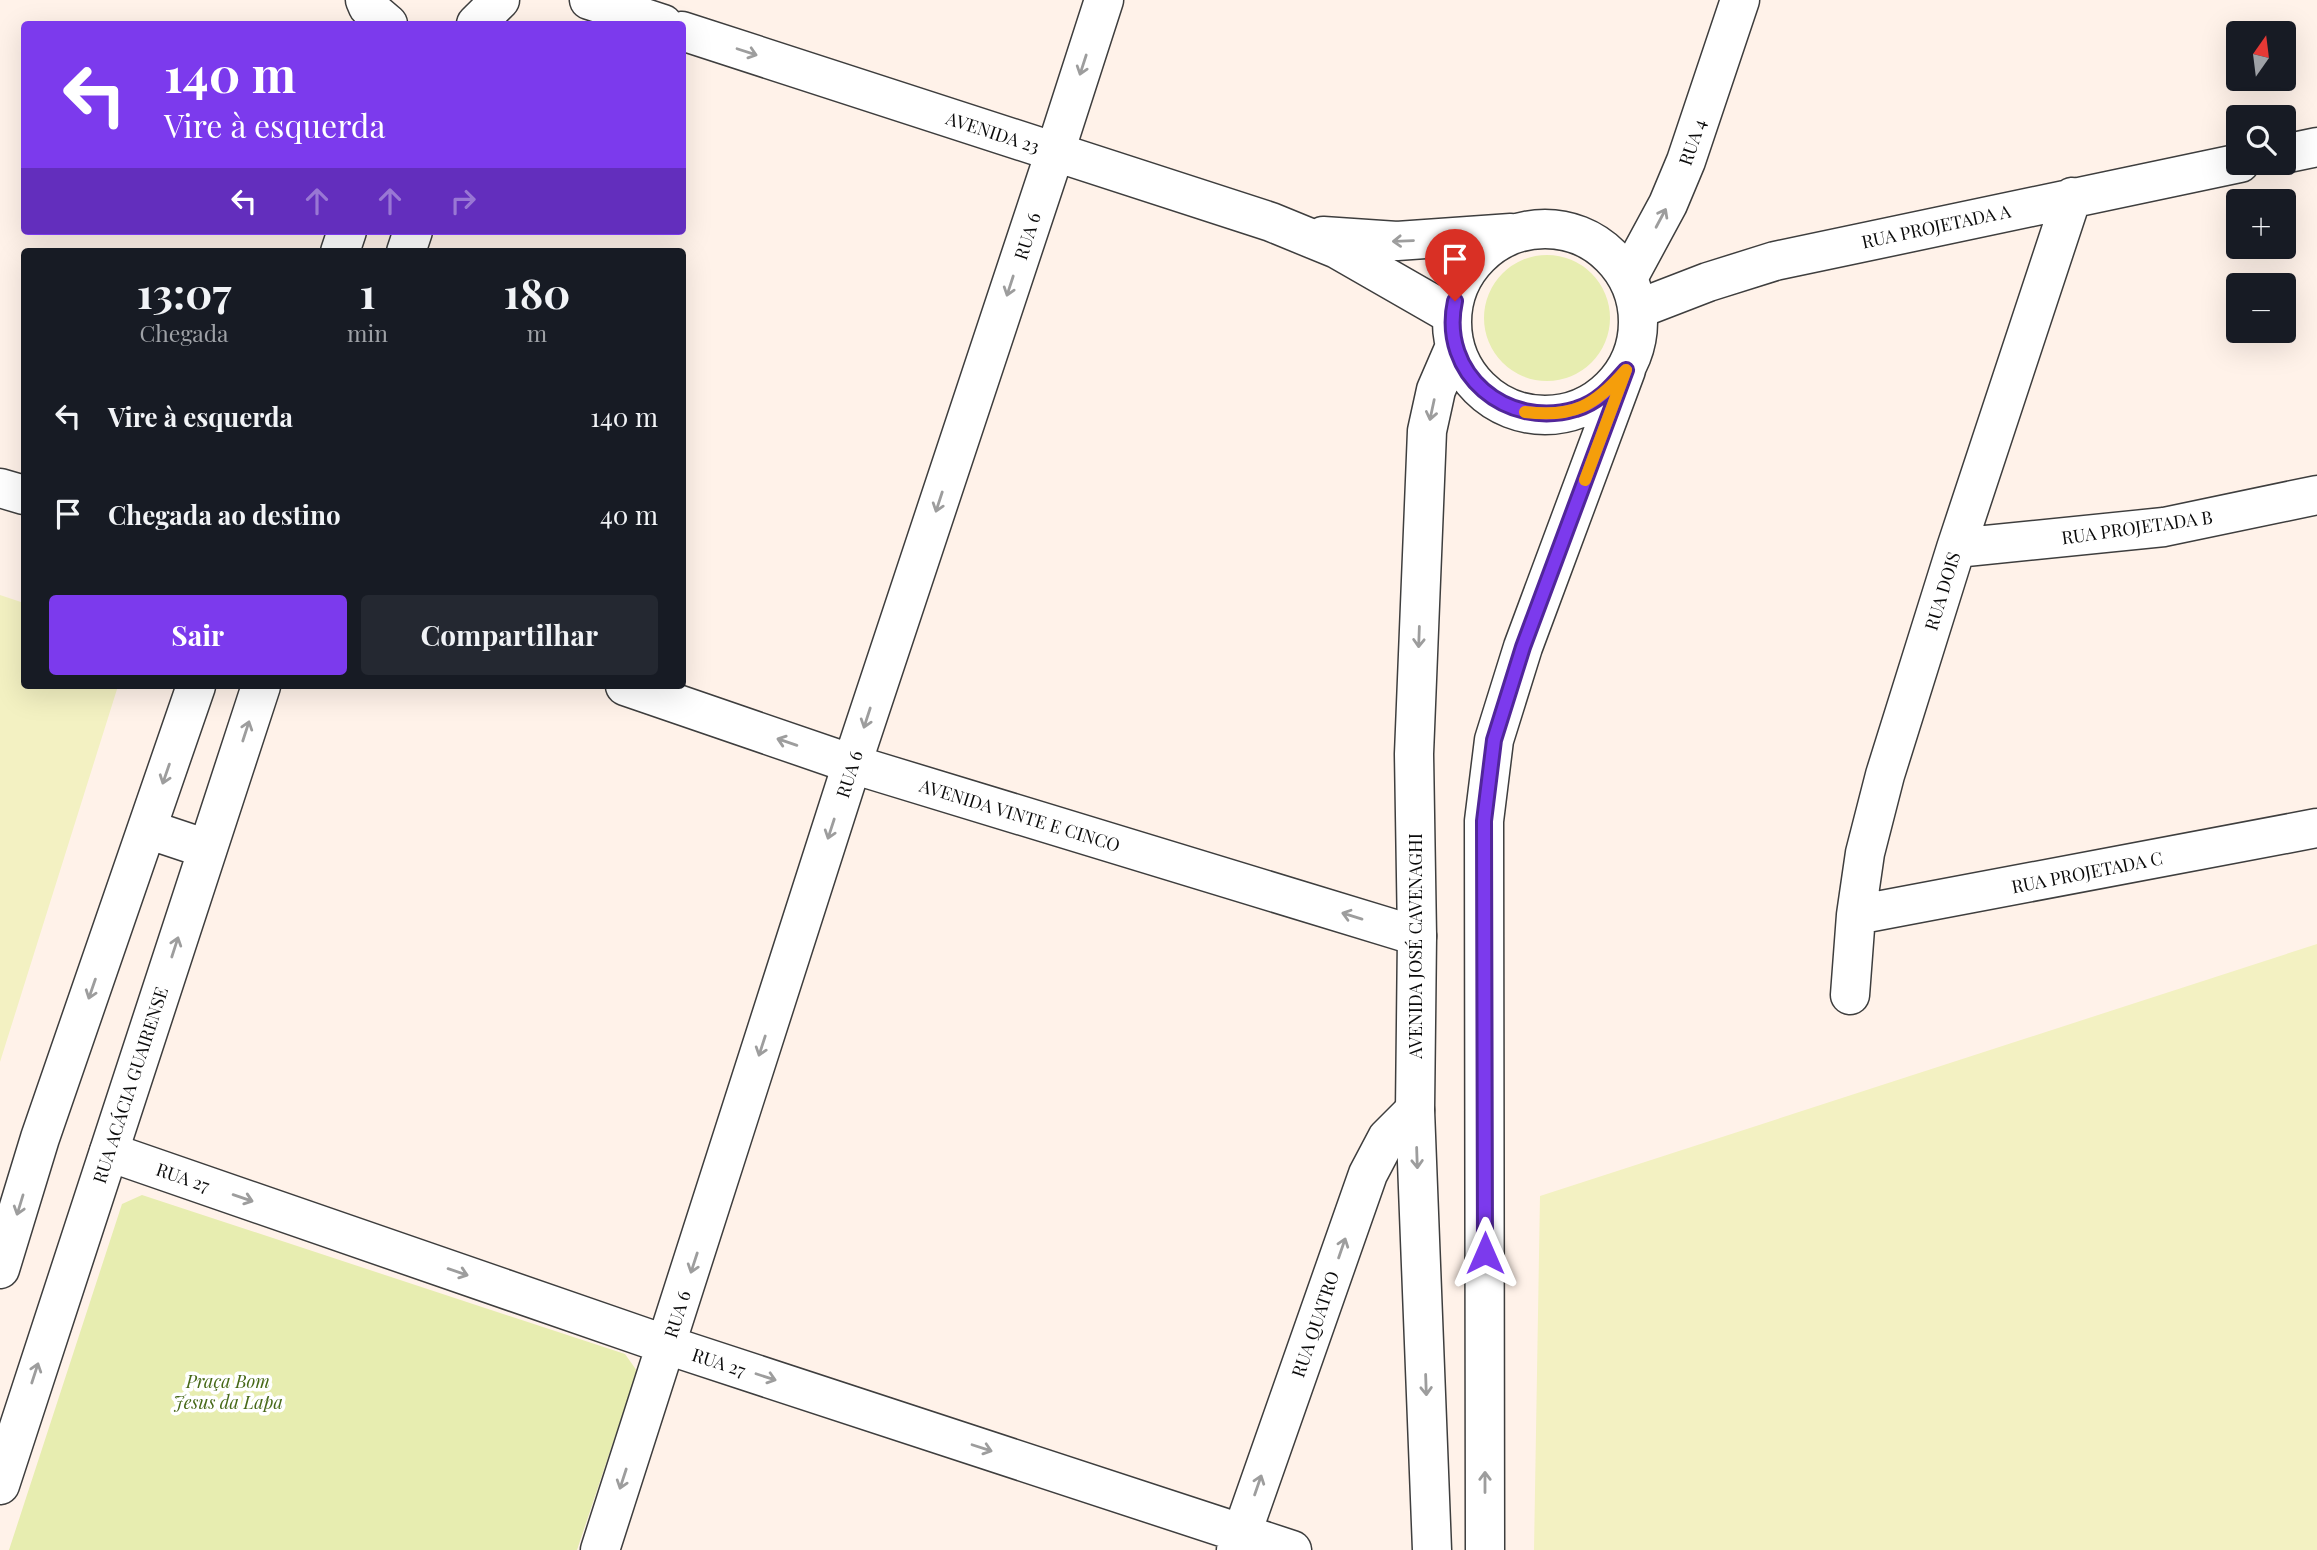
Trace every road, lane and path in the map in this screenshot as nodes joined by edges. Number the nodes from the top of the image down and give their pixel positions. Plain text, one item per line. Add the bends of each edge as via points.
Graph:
1 (365, 0) edge
2 (500, 0) edge
3 (589, 0) edge
4 (1104, 0) edge
5 (1741, 0) edge
6 (384, 21) edge
7 (479, 21) edge
8 (493, 21) edge
9 (654, 21) edge
10 (686, 32) edge
11 (2317, 147) edge
12 (2296, 151) edge
13 (1055, 152) junction
14 (2226, 166) edge
15 (2072, 197) junction
16 (1520, 232) junction
17 (1303, 235) junction
18 (1633, 293) junction
19 (1453, 330) junction
20 (1626, 370) junction
21 (0, 488) edge
22 (21, 494) edge
23 (2317, 495) edge
24 (1956, 548) junction
25 (195, 689) edge
26 (260, 689) edge
27 (634, 689) edge
28 (852, 764) junction
29 (147, 828) junction
30 (2317, 828) edge
31 (207, 849) junction
32 (1856, 915) junction
33 (1417, 936) junction
34 (1850, 995) dead end
35 (1415, 1110) junction
36 (109, 1152) junction
37 (0, 1269) edge
38 (667, 1345) junction
39 (11, 1412) edge
40 (0, 1485) edge
41 (1238, 1542) edge
42 (600, 1550) edge
43 (1292, 1550) edge
44 (1432, 1550) edge
45 (1485, 1550) edge

1 - 6 street
2 - 7 street
2 - 8 street
3 - 9 street
4 -> 13 street, RUA 6
18 -> 5 street, RUA 4 via 1686,161
10 -> 13 street, AVENIDA 23
11 - 12 street
13 - 17 street, AVENIDA 23
13 -> 28 street, RUA 6
14 - 15 street, RUA PROJETADA A
15 - 18 street, RUA PROJETADA A via 1775,261 1708,282
15 - 24 street, RUA DOIS
16 -> 17 street, AVENIDA 23 via 1397,241
16 - 18 street via 1552,229 1582,235 1609,253
16 - 19 street via 1494,243 1472,262 1458,287
17 - 19 street, AVENIDA 23 via 1337,249
18 - 20 street via 1637,340
19 - 20 street via 1468,374 1489,397 1517,411 1548,415 1579,409 1605,393
19 -> 33 street, AVENIDA JOSÉ CAVENAGHI via 1427,431 1414,754
45 -> 20 street via 1484,821 1494,740 1523,647
21 - 22 street
23 - 24 street, RUA PROJETADA B via 2164,527
24 - 32 street, RUA DOIS via 1885,775 1865,853
25 -> 29 street
31 -> 26 street, RUA ACÁCIA GUAIRENSE
28 -> 27 street, AVENIDA VINTE E CINCO
33 -> 28 street, AVENIDA VINTE E CINCO
28 -> 38 street, RUA 6
29 - 31 street
29 -> 37 street
30 - 32 street, RUA PROJETADA C
36 -> 31 street, RUA ACÁCIA GUAIRENSE
32 - 34 street, RUA DOIS
33 - 35 street, AVENIDA JOSÉ CAVENAGHI
41 -> 35 street, RUA QUATRO via 1368,1174 1387,1138
35 -> 44 street, AVENIDA JOSÉ CAVENAGHI
36 -> 38 street, RUA 27
39 -> 36 street, RUA ACÁCIA GUAIRENSE
38 -> 41 street, RUA 27
38 -> 42 street, RUA 6
39 - 40 street, RUA ACÁCIA GUAIRENSE
41 - 43 street, RUA 27

